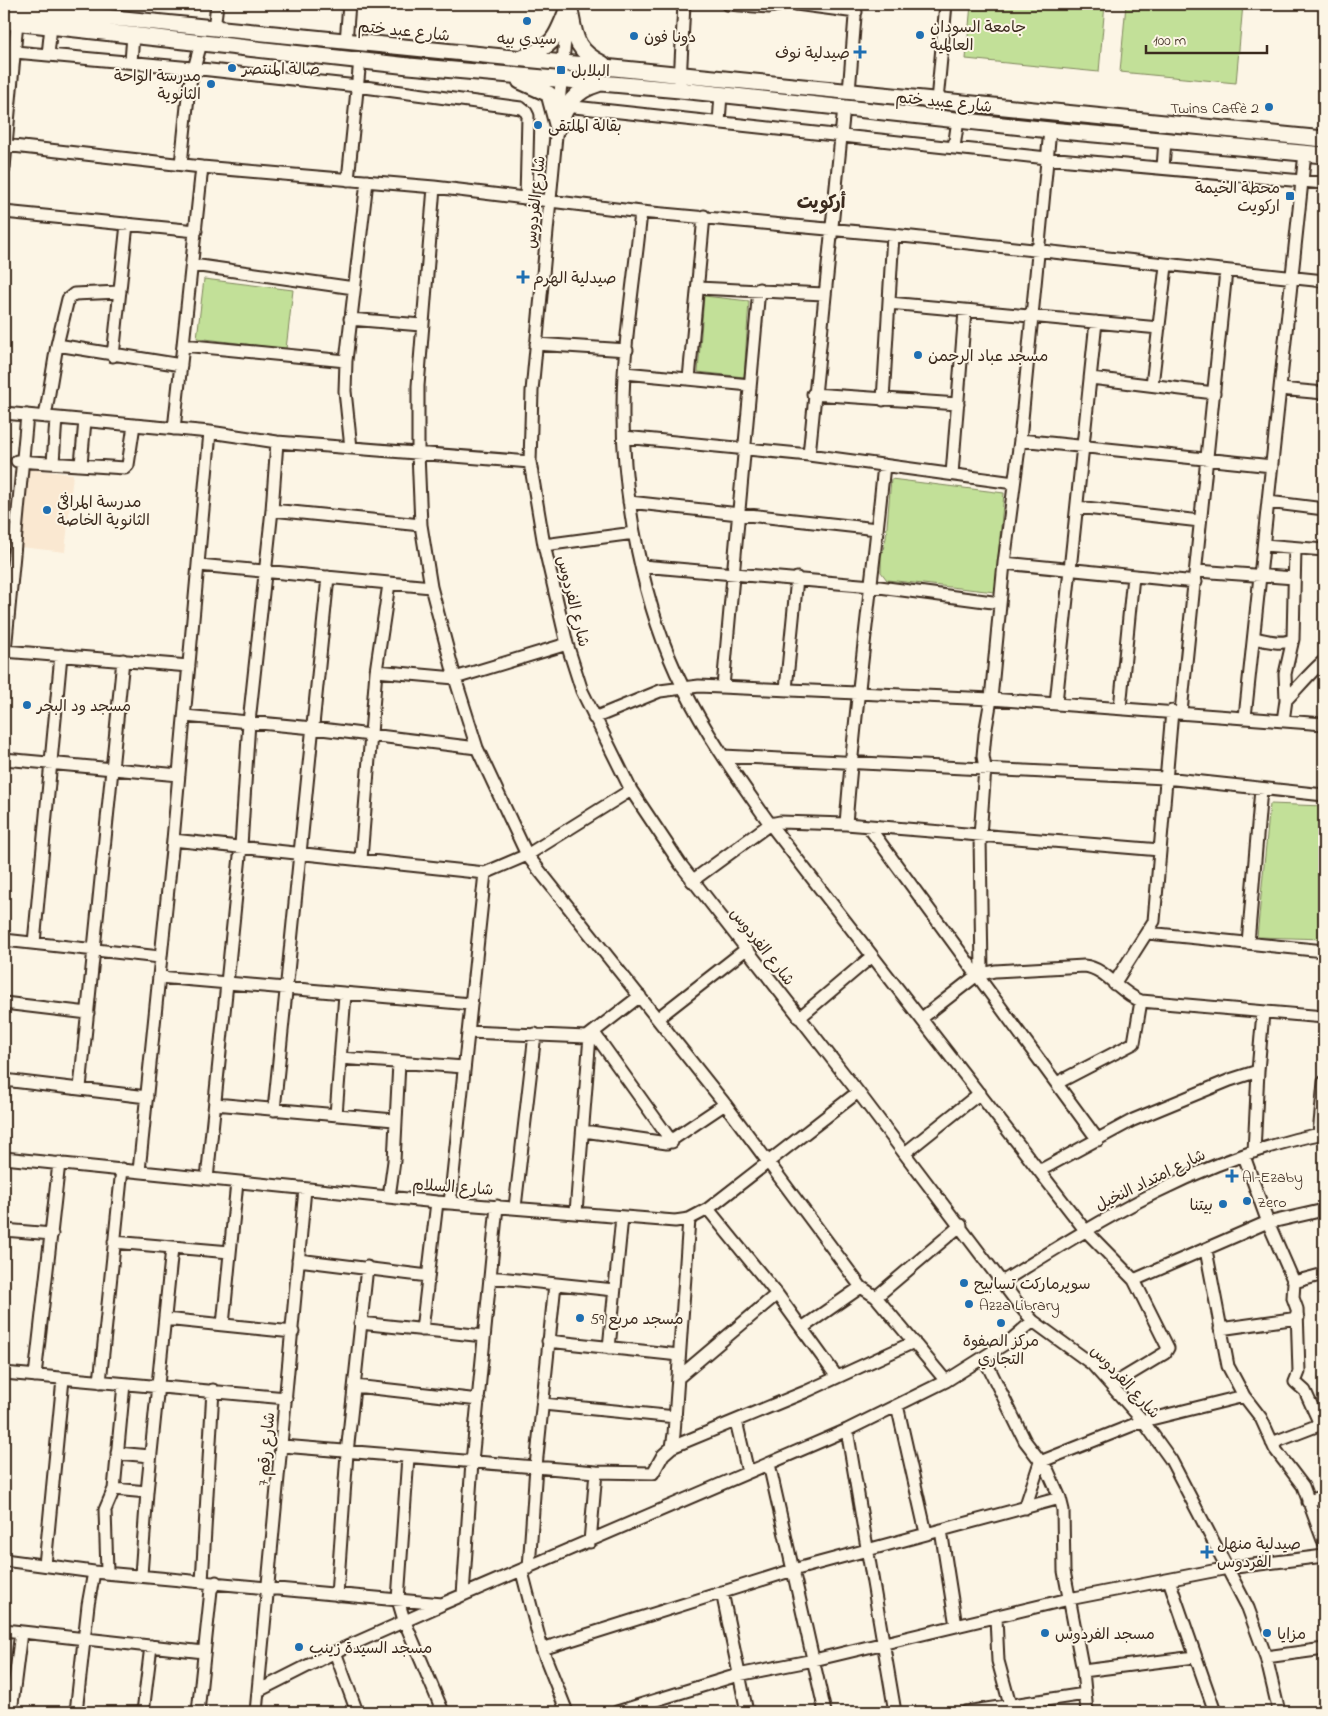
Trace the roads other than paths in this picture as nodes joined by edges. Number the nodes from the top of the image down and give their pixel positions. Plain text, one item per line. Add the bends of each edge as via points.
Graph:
1 (217, 4) edge
2 (349, 4) edge
3 (569, 4) edge
4 (684, 4) edge
5 (728, 4) edge
6 (783, 4) edge
7 (796, 4) edge
8 (946, 4) edge
9 (769, 5) edge
10 (856, 8) edge
11 (11, 12) edge
12 (51, 26) junction
13 (214, 29) junction
14 (134, 35) junction
15 (346, 42) junction
16 (201, 44) junction
17 (9, 51) edge
18 (48, 55) junction
19 (360, 60) junction
20 (518, 60) junction
21 (130, 62) junction
22 (562, 63) junction
23 (608, 67) junction
24 (192, 68) junction
25 (492, 73) junction
26 (680, 74) junction
27 (561, 79) junction
28 (606, 83) junction
29 (357, 86) junction
30 (680, 90) junction
31 (848, 92) junction
32 (721, 94) junction
33 (937, 101) junction
34 (565, 106) junction
35 (844, 107) junction
36 (958, 120) junction
37 (718, 123) junction
38 (558, 128) junction
39 (1050, 130) junction
40 (841, 137) junction
41 (1324, 139) edge
42 (1165, 140) junction
43 (5, 145) edge
44 (954, 147) junction
45 (1305, 153) junction
46 (1324, 155) edge
47 (1047, 158) junction
48 (181, 164) junction
49 (202, 167) junction
50 (4, 168) edge
51 (1163, 168) junction
52 (348, 180) junction
53 (1302, 181) junction
54 (367, 182) junction
55 (1324, 183) edge
56 (434, 187) junction
57 (526, 199) junction
58 (550, 202) junction
59 (4, 212) edge
60 (641, 212) junction
61 (704, 216) junction
62 (127, 224) junction
63 (196, 231) junction
64 (831, 231) junction
65 (893, 235) junction
66 (1038, 251) junction
67 (193, 266) junction
68 (1166, 266) junction
69 (1226, 271) junction
70 (1292, 277) junction
71 (1324, 281) edge
72 (354, 288) junction
73 (698, 288) junction
74 (758, 289) junction
75 (120, 292) junction
76 (824, 294) junction
77 (889, 303) junction
78 (965, 311) junction
79 (1032, 316) junction
80 (350, 319) junction
81 (1096, 322) junction
82 (421, 326) junction
83 (1159, 328) junction
84 (536, 344) junction
85 (56, 345) junction
86 (183, 345) junction
87 (627, 350) junction
88 (113, 356) junction
89 (346, 361) junction
90 (181, 365) junction
91 (624, 373) junction
92 (1091, 378) junction
93 (689, 379) junction
94 (1152, 384) junction
95 (750, 385) junction
96 (1280, 388) junction
97 (1214, 393) junction
98 (1324, 393) edge
99 (813, 394) junction
100 (883, 400) junction
101 (958, 404) junction
102 (4, 413) edge
103 (27, 415) junction
104 (51, 417) junction
105 (85, 421) junction
106 (134, 425) junction
107 (174, 429) junction
108 (210, 432) junction
109 (624, 437) junction
110 (1020, 440) junction
111 (276, 442) junction
112 (1083, 446) junction
113 (351, 448) junction
114 (745, 448) junction
115 (418, 453) junction
116 (809, 455) junction
117 (1207, 459) junction
118 (19, 461) junction
119 (530, 462) junction
120 (53, 463) junction
121 (81, 464) junction
122 (884, 465) junction
123 (1272, 466) junction
124 (952, 474) junction
125 (1014, 483) junction
126 (629, 502) junction
127 (1268, 502) junction
128 (1077, 507) junction
129 (1324, 509) edge
130 (272, 510) junction
131 (739, 514) junction
132 (1200, 521) junction
133 (421, 525) junction
134 (877, 529) junction
135 (634, 534) junction
136 (544, 545) junction
137 (1264, 545) junction
138 (9, 548) edge
139 (1295, 548) junction
140 (1324, 550) edge
141 (1004, 563) junction
142 (199, 565) junction
143 (642, 566) junction
144 (1070, 570) junction
145 (264, 571) junction
146 (733, 573) junction
147 (1133, 576) junction
148 (1196, 576) junction
149 (1261, 576) junction
150 (328, 577) junction
151 (797, 578) junction
152 (1294, 578) junction
153 (389, 584) junction
154 (872, 586) junction
155 (431, 587) junction
156 (1000, 603) junction
157 (1254, 638) junction
158 (1293, 639) junction
159 (567, 644) junction
160 (4, 651) edge
161 (62, 655) junction
162 (123, 660) junction
163 (1324, 661) edge
164 (190, 666) junction
165 (376, 671) junction
166 (455, 678) junction
167 (682, 686) junction
168 (723, 687) junction
169 (786, 689) junction
170 (856, 693) junction
171 (991, 699) junction
172 (1286, 700) junction
173 (1056, 703) junction
174 (1120, 708) junction
175 (1176, 712) junction
176 (185, 716) junction
177 (1245, 717) junction
178 (594, 718) junction
179 (1283, 721) junction
180 (249, 722) junction
181 (1324, 724) edge
182 (312, 728) junction
183 (370, 734) junction
184 (477, 748) junction
185 (723, 756) junction
186 (4, 760) edge
187 (850, 761) junction
188 (50, 764) junction
189 (985, 768) junction
190 (113, 770) junction
191 (179, 775) junction
192 (1166, 778) junction
193 (1261, 788) junction
194 (631, 790) junction
195 (1324, 794) edge
196 (770, 824) junction
197 (846, 824) junction
198 (868, 826) junction
199 (980, 836) junction
200 (173, 840) junction
201 (241, 846) junction
202 (1160, 850) junction
203 (301, 852) junction
204 (527, 855) junction
205 (361, 859) junction
206 (485, 873) junction
207 (692, 881) junction
208 (1148, 933) junction
209 (4, 940) edge
210 (34, 942) junction
211 (1248, 943) junction
212 (96, 949) junction
213 (745, 950) junction
214 (1324, 951) edge
215 (160, 957) junction
216 (871, 957) junction
217 (979, 974) junction
218 (159, 977) junction
219 (226, 984) junction
220 (1114, 984) junction
221 (286, 989) junction
222 (345, 994) junction
223 (640, 996) junction
224 (1141, 1001) junction
225 (4, 1003) edge
226 (471, 1004) junction
227 (88, 1012) junction
228 (1263, 1012) junction
229 (1324, 1017) edge
230 (658, 1018) junction
231 (800, 1018) junction
232 (922, 1018) junction
233 (468, 1032) junction
234 (535, 1034) junction
235 (592, 1035) junction
236 (340, 1058) junction
237 (399, 1063) junction
238 (464, 1067) junction
239 (1258, 1071) junction
240 (4, 1080) edge
241 (1324, 1082) edge
242 (1057, 1083) junction
243 (80, 1088) junction
244 (858, 1092) junction
245 (980, 1094) junction
246 (147, 1097) junction
247 (215, 1104) junction
248 (725, 1104) junction
249 (274, 1110) junction
250 (336, 1115) junction
251 (394, 1120) junction
252 (584, 1131) junction
253 (1322, 1134) edge
254 (1098, 1140) junction
255 (672, 1142) junction
256 (905, 1152) junction
257 (1249, 1154) junction
258 (4, 1158) edge
259 (769, 1162) junction
260 (59, 1163) junction
261 (122, 1169) junction
262 (139, 1171) junction
263 (1040, 1171) junction
264 (207, 1179) junction
265 (237, 1182) junction
266 (305, 1189) junction
267 (389, 1197) junction
268 (437, 1202) junction
269 (450, 1203) junction
270 (497, 1206) junction
271 (514, 1207) junction
272 (708, 1209) junction
273 (1324, 1210) edge
274 (576, 1212) junction
275 (622, 1216) junction
276 (688, 1219) junction
277 (1270, 1223) junction
278 (961, 1225) junction
279 (4, 1230) edge
280 (1085, 1230) junction
281 (52, 1234) junction
282 (114, 1242) junction
283 (172, 1248) junction
284 (1206, 1250) junction
285 (230, 1252) junction
286 (298, 1260) junction
287 (366, 1267) junction
288 (1324, 1274) edge
289 (428, 1276) junction
290 (490, 1277) junction
291 (1134, 1280) junction
292 (1002, 1282) junction
293 (1294, 1282) junction
294 (554, 1284) junction
295 (861, 1287) junction
296 (614, 1290) junction
297 (777, 1294) junction
298 (876, 1298) junction
299 (1298, 1318) junction
300 (164, 1319) junction
301 (1033, 1321) junction
302 (360, 1323) junction
303 (223, 1325) junction
304 (802, 1328) junction
305 (1220, 1329) junction
306 (422, 1330) junction
307 (293, 1332) junction
308 (484, 1336) junction
309 (548, 1341) junction
310 (914, 1342) junction
311 (609, 1348) junction
312 (679, 1355) junction
313 (984, 1358) junction
314 (4, 1373) edge
315 (35, 1376) junction
316 (679, 1377) junction
317 (837, 1377) junction
318 (63, 1379) junction
319 (946, 1381) junction
320 (100, 1382) junction
321 (124, 1384) junction
322 (1112, 1384) junction
323 (355, 1386) junction
324 (158, 1387) junction
325 (213, 1390) junction
326 (1244, 1396) junction
327 (286, 1398) junction
328 (479, 1400) junction
329 (543, 1404) junction
330 (898, 1405) junction
331 (676, 1417) junction
332 (736, 1421) junction
333 (1143, 1421) junction
334 (1322, 1423) edge
335 (847, 1430) junction
336 (1272, 1443) junction
337 (282, 1446) junction
338 (672, 1447) junction
339 (117, 1453) junction
340 (347, 1453) junction
341 (150, 1456) junction
342 (408, 1456) junction
343 (472, 1462) junction
344 (1040, 1462) junction
345 (769, 1464) junction
346 (536, 1466) junction
347 (596, 1472) junction
348 (748, 1472) junction
349 (114, 1489) junction
350 (147, 1492) junction
351 (1324, 1495) edge
352 (1060, 1498) junction
353 (1308, 1502) junction
354 (1025, 1508) junction
355 (941, 1530) junction
356 (926, 1534) junction
357 (590, 1542) junction
358 (1324, 1543) edge
359 (867, 1551) junction
360 (1324, 1556) edge
361 (4, 1560) edge
362 (45, 1565) junction
363 (1228, 1568) junction
364 (526, 1570) junction
365 (793, 1570) junction
366 (94, 1572) junction
367 (107, 1572) junction
368 (141, 1575) junction
369 (1169, 1580) junction
370 (202, 1582) junction
371 (216, 1582) junction
372 (269, 1588) junction
373 (722, 1592) junction
374 (337, 1595) junction
375 (464, 1595) junction
376 (1069, 1599) junction
377 (398, 1600) junction
378 (442, 1604) junction
379 (996, 1617) junction
380 (404, 1620) junction
381 (956, 1626) junction
382 (4, 1630) edge
383 (21, 1632) junction
384 (86, 1640) junction
385 (882, 1643) junction
386 (151, 1646) junction
387 (542, 1649) junction
388 (1324, 1649) edge
389 (204, 1652) junction
390 (335, 1652) junction
391 (1195, 1657) junction
392 (1266, 1657) junction
393 (814, 1660) junction
394 (1083, 1671) junction
395 (738, 1675) junction
396 (258, 1691) junction
397 (1085, 1694) junction
398 (8, 1700) edge
399 (1010, 1705) junction
400 (646, 1708) edge
401 (11, 1712) edge
402 (76, 1712) edge
403 (143, 1712) edge
404 (198, 1712) edge
405 (256, 1712) edge
406 (357, 1712) edge
407 (442, 1712) edge
408 (567, 1712) edge
409 (617, 1712) edge
410 (746, 1712) edge
411 (825, 1712) edge
412 (895, 1712) edge
413 (966, 1712) edge
414 (1088, 1712) edge
415 (1215, 1712) edge
416 (1279, 1712) edge

1 - 13 street
2 - 15 street
3 - 20 main road via 551,44
3 - 22 street, شارع الفردوس
3 - 23 main road via 579,46 593,60
4 - 26 street
5 - 9 street
6 - 9 street
7 - 10 street
8 - 33 street
10 - 31 street
11 - 12 main road
11 - 13 main road, شارع عبد ختم
11 - 17 street
12 - 14 main road
12 - 18 street
13 - 15 main road, شارع عبد ختم
14 - 16 main road
14 - 21 street
15 - 20 main road, شارع عبد ختم
16 - 19 main road
16 - 24 street
17 - 18 street
17 - 43 street
18 - 21 street
19 - 25 main road
19 - 29 street
20 - 22 main road, شارع عبد ختم
21 - 24 street
22 - 23 main road, شارع عبيد ختم
22 - 27 street, شارع الفردوس
23 - 26 main road, شارع عبيد ختم
24 - 29 street
24 - 48 street
25 - 27 main road
25 - 38 main road via 549,94
26 - 30 street
26 - 31 main road, شارع عبيد ختم
27 - 28 main road, شارع عبيد ختم
27 - 38 street, شارع الفردوس
28 - 30 main road, شارع عبيد ختم
28 - 34 main road via 582,91
29 - 52 street
29 - 57 street via 520,108 526,112
30 - 32 main road, شارع عبيد ختم
31 - 33 main road, شارع عبيد ختم
32 - 35 main road, شارع عبيد ختم
32 - 37 street
33 - 41 main road, شارع عبيد ختم
34 - 37 street
34 - 38 main road
35 - 36 main road, شارع عبيد ختم
35 - 40 street
36 - 39 main road, شارع عبيد ختم
36 - 44 street
37 - 40 street
38 - 58 street, شارع الفردوس
39 - 42 main road, شارع عبيد ختم
39 - 47 street
40 - 44 street
40 - 64 street
42 - 45 main road, شارع عبيد ختم
42 - 51 street
43 - 48 street
43 - 50 street
44 - 47 street
45 - 46 main road, شارع عبيد ختم
45 - 53 street
47 - 51 street
47 - 66 street
48 - 49 street
49 - 52 street
49 - 63 street
51 - 53 street
52 - 54 street
53 - 55 street
53 - 70 street
54 - 56 street
54 - 72 street
56 - 57 street
56 - 82 street
57 - 58 street
58 - 60 street
58 - 84 street, شارع الفردوس
59 - 62 street
60 - 61 street
60 - 87 street
61 - 64 street
61 - 73 street
62 - 63 street
62 - 75 street
63 - 67 street
64 - 65 street
64 - 76 street
65 - 66 street
65 - 77 street
66 - 68 street
66 - 79 street
67 - 72 street
67 - 86 street
68 - 69 street
68 - 83 street
69 - 70 street
69 - 97 street
70 - 71 street
70 - 96 street
72 - 80 street
73 - 74 street
73 - 93 street
74 - 76 street
74 - 95 street
75 - 85 street via 71,296
75 - 88 street
76 - 99 street
77 - 78 street
77 - 100 street
78 - 79 street
78 - 101 street
79 - 81 street
79 - 110 street
80 - 82 street
80 - 89 street
81 - 83 street
81 - 92 street
82 - 115 street
83 - 94 street
84 - 87 street
84 - 119 street, شارع الفردوس
85 - 88 street
85 - 104 street
86 - 89 street
86 - 90 street
87 - 91 street
88 - 90 street
89 - 113 street via 345,391
90 - 107 street
91 - 93 street
91 - 109 street
92 - 94 street
92 - 112 street
93 - 95 street
94 - 97 street
95 - 114 street
96 - 98 street
96 - 123 street
97 - 117 street
99 - 100 street
99 - 116 street
100 - 101 street
101 - 124 street
102 - 103 street
103 - 104 street
103 - 118 street
104 - 105 street
104 - 120 street
105 - 106 street
105 - 121 street
106 - 107 street
106 - 121 street via 127,467
107 - 108 street
108 - 111 street
108 - 142 street
109 - 114 street
109 - 126 street
110 - 112 street
110 - 125 street
111 - 113 street
111 - 130 street
112 - 117 street
112 - 128 street
113 - 115 street
114 - 116 street
114 - 131 street
115 - 119 street
115 - 133 street
116 - 122 street
117 - 123 street
117 - 132 street
118 - 120 street
118 - 138 street
119 - 136 street, شارع الفردوس
120 - 121 street
122 - 124 street
122 - 134 street
123 - 127 street
124 - 125 street
125 - 141 street
126 - 131 street
126 - 135 street
127 - 129 street
127 - 137 street
128 - 132 street
128 - 144 street
130 - 133 street
130 - 145 street
131 - 134 street
131 - 146 street
132 - 148 street
133 - 155 street
134 - 154 street
135 - 136 street
135 - 143 street
136 - 159 street, شارع الفردوس
137 - 139 street
137 - 149 street
138 - 160 street
139 - 140 street
139 - 152 street
141 - 144 street
141 - 156 street
142 - 145 street
142 - 164 street
143 - 146 street
143 - 167 street via 660,634
144 - 147 street
144 - 173 street
145 - 150 street
145 - 180 street
146 - 151 street
146 - 168 street
147 - 148 street
147 - 174 street
148 - 149 street
148 - 175 street
149 - 152 street
149 - 157 street
150 - 153 street
150 - 182 street
151 - 154 street
151 - 169 street
152 - 158 street
153 - 155 street
153 - 165 street
154 - 156 street
154 - 170 street
155 - 166 street
156 - 171 street
157 - 158 street via 1274,642
157 - 177 street
158 - 172 street via 1285,674
159 - 166 street
159 - 178 street, شارع الفردوس
160 - 161 street
161 - 162 street
161 - 188 street
162 - 164 street
162 - 190 street
163 - 172 street
164 - 176 street
165 - 166 street
165 - 183 street
166 - 184 street
167 - 168 street
167 - 178 street via 660,691
167 - 185 street
168 - 169 street
169 - 170 street
170 - 171 street
170 - 187 street
171 - 173 street
171 - 189 street via 984,734
172 - 179 street
173 - 174 street
174 - 175 street
175 - 177 street
175 - 192 street
176 - 180 street
176 - 191 street
177 - 179 street
178 - 194 street, شارع الفردوس
179 - 181 street
180 - 182 street
180 - 201 street
182 - 183 street
182 - 203 street
183 - 184 street
183 - 205 street
184 - 204 street
185 - 187 street
185 - 196 street
186 - 188 street
187 - 189 street
187 - 197 street
188 - 190 street
188 - 210 street
189 - 192 street
189 - 199 street
190 - 191 street
190 - 212 street
191 - 200 street
192 - 193 street
192 - 202 street
193 - 195 street
193 - 211 street
194 - 204 street
194 - 207 street, شارع الفردوس
196 - 197 street
196 - 207 street
196 - 216 street
197 - 198 street
198 - 199 street
198 - 217 street
199 - 202 street
199 - 217 street
200 - 201 street
200 - 215 street
201 - 203 street
201 - 219 street
202 - 208 street via 1154,921
203 - 205 street
203 - 221 street
204 - 206 street
204 - 223 street
205 - 206 street
206 - 226 street
207 - 213 street, شارع الفردوس
208 - 211 street
208 - 220 street
209 - 210 street
210 - 212 street
211 - 214 street
212 - 215 street
212 - 227 street
213 - 230 street
213 - 231 street, شارع الفردوس
215 - 218 street
216 - 231 street
216 - 232 street
217 - 220 street via 1084,966 1096,968
217 - 232 street
217 - 242 street
218 - 219 street
218 - 246 street
219 - 221 street
219 - 247 street
220 - 224 street via 1124,994
221 - 222 street
221 - 249 street
222 - 226 street
222 - 236 street
223 - 230 street
223 - 235 street
224 - 228 street
224 - 242 street via 1134,1043
225 - 227 street
226 - 233 street
227 - 243 street
228 - 229 street
228 - 239 street
230 - 248 street
231 - 244 street, شارع الفردوس
232 - 245 street
233 - 234 street
233 - 238 street
234 - 235 street
234 - 271 street
235 - 252 street
235 - 255 street
236 - 237 street
236 - 250 street
237 - 238 street
237 - 251 street
238 - 269 street
239 - 254 street via 1173,1102
239 - 257 street
240 - 243 street
241 - 253 street
242 - 254 street
243 - 246 street
244 - 256 street, شارع الفردوس
244 - 259 street, شارع السلام
245 - 256 street
245 - 263 street
246 - 262 street
247 - 249 street
247 - 264 street
248 - 255 street
248 - 259 street
249 - 250 street
250 - 251 street
251 - 267 street via 394,1161
252 - 255 street
252 - 274 street
253 - 257 street, شارع امتداد النخيل
254 - 263 street
256 - 278 street, شارع الفردوس
257 - 277 street
257 - 280 street, شارع امتداد النخيل via 1175,1182
258 - 260 street, شارع السلام
259 - 272 street, شارع السلام
259 - 295 street
260 - 261 street, شارع السلام
260 - 281 street
261 - 262 street, شارع السلام
261 - 282 street
262 - 264 street, شارع السلام
263 - 280 street
264 - 265 street, شارع السلام
265 - 266 street, شارع السلام
265 - 285 street
266 - 267 street, شارع السلام
266 - 286 street, شارع رقم 7
267 - 268 street, شارع السلام
268 - 269 street, شارع السلام
268 - 289 street
269 - 270 street, شارع السلام
270 - 271 street, شارع السلام
270 - 290 street
271 - 274 street, شارع السلام
272 - 276 street, شارع السلام
272 - 297 street
273 - 277 street
274 - 275 street, شارع السلام
275 - 276 street, شارع السلام via 660,1221
275 - 296 street
276 - 312 street
277 - 284 street
277 - 293 street
278 - 292 street, شارع الفردوس
278 - 298 street
279 - 281 street
280 - 291 street
280 - 292 street, شارع امتداد النخيل
281 - 315 street
282 - 283 street
282 - 320 street
283 - 285 street
283 - 300 street
284 - 291 street
284 - 305 street
285 - 303 street
286 - 287 street
286 - 307 street, شارع رقم 7
287 - 289 street
287 - 302 street
288 - 293 street
289 - 306 street
290 - 294 street
290 - 308 street
291 - 322 street via 1168,1348 1166,1353
292 - 301 street, شارع الفردوس
293 - 299 street via 1293,1298
294 - 296 street
294 - 309 street
295 - 298 street
295 - 304 street
296 - 311 street
297 - 304 street
297 - 316 street
298 - 310 street
299 - 305 street
299 - 334 street via 1299,1372 1295,1382 1305,1391
300 - 303 street
300 - 324 street
301 - 313 street
301 - 322 street, شارع الفردوس via 1092,1364
302 - 306 street
302 - 323 street
303 - 307 street
304 - 317 street
305 - 326 street via 1228,1366
306 - 308 street
307 - 327 street, شارع رقم 7
308 - 328 street
309 - 311 street
309 - 329 street
310 - 317 street
310 - 319 street
311 - 312 street
312 - 316 street
313 - 319 street
313 - 344 street via 1025,1441
314 - 315 street
315 - 318 street
316 - 331 street
317 - 332 street
318 - 320 street
318 - 362 street
319 - 330 street
320 - 321 street
321 - 324 street
321 - 339 street
322 - 333 street, شارع الفردوس
323 - 328 street
323 - 340 street
324 - 325 street
324 - 341 street
325 - 327 street
325 - 370 street
326 - 333 street
326 - 336 street via 1261,1418
327 - 337 street, شارع رقم 7
328 - 343 street
329 - 331 street
329 - 346 street
330 - 335 street
330 - 356 street
331 - 338 street
332 - 338 street
332 - 348 street
333 - 344 street
333 - 363 street, شارع الفردوس via 1171,1460
334 - 336 street
335 - 345 street
335 - 359 street
336 - 353 street via 1303,1486
337 - 340 street
337 - 372 street, شارع رقم 7
338 - 347 street via 652,1474
339 - 341 street
339 - 349 street
340 - 342 street
340 - 374 street
341 - 350 street
342 - 343 street
342 - 377 street
343 - 346 street
343 - 375 street
344 - 352 street via 1055,1482
344 - 354 street
345 - 348 street
345 - 365 street
346 - 347 street
346 - 364 street
347 - 357 street
348 - 357 street
349 - 350 street
349 - 367 street via 105,1510
350 - 368 street
351 - 353 street
352 - 354 street
352 - 376 street
353 - 358 street
354 - 355 street
355 - 356 street
355 - 381 street
356 - 359 street
357 - 364 street
359 - 365 street
359 - 385 street
360 - 363 street
361 - 362 street
362 - 366 street
363 - 369 street
363 - 392 street, شارع الفردوس via 1248,1608
364 - 375 street
364 - 387 street
365 - 373 street
365 - 393 street
366 - 367 street
366 - 384 street
367 - 368 street
368 - 370 street
369 - 376 street
369 - 391 street
370 - 371 street
371 - 372 street
371 - 389 street via 211,1590
372 - 374 street
372 - 396 street, شارع رقم 7
373 - 387 street
373 - 395 street
374 - 377 street
375 - 378 street
376 - 379 street
376 - 394 street
377 - 378 street
377 - 380 street
378 - 380 street
379 - 381 street
379 - 399 street via 998,1661
380 - 390 street
380 - 407 street
381 - 385 street
382 - 383 street
383 - 384 street
383 - 398 street
384 - 386 street
384 - 402 street
385 - 393 street
385 - 412 street
386 - 389 street
386 - 403 street
387 - 408 street
388 - 392 street
389 - 404 street
390 - 396 street
390 - 406 street
391 - 394 street
391 - 415 street
392 - 416 street, شارع الفردوس
393 - 395 street
393 - 411 street
394 - 397 street
395 - 400 street
395 - 410 street
396 - 405 street, شارع رقم 7
397 - 399 street
397 - 414 street
398 - 401 street
399 - 413 street
400 - 409 street

